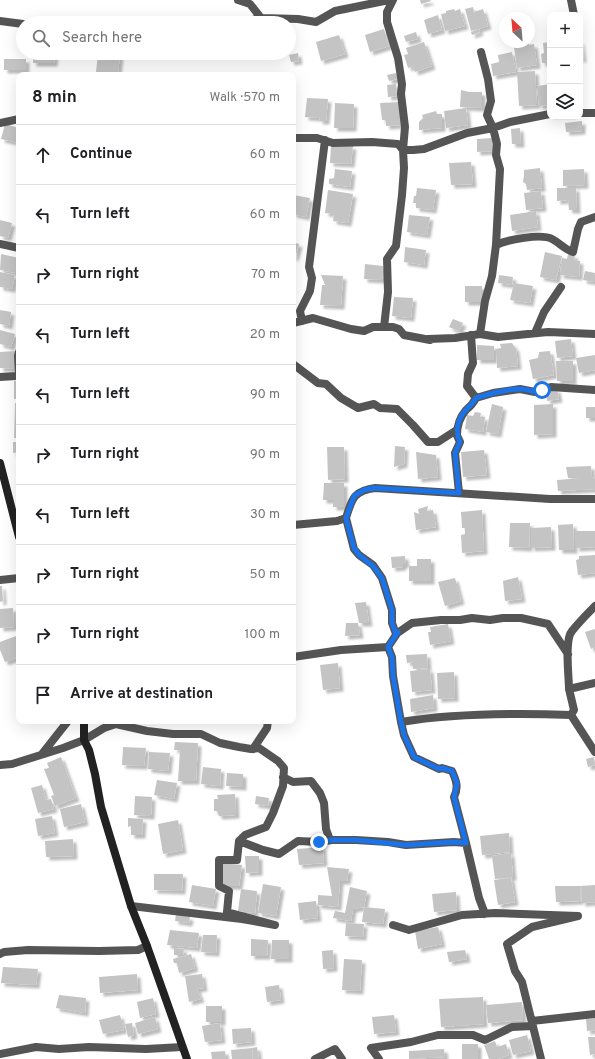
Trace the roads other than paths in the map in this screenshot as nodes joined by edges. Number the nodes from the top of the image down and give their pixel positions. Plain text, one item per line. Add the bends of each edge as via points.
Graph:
1 (238, 0) edge
2 (389, 0) edge
3 (392, 0) edge
4 (571, 0) edge
5 (573, 12) edge
6 (259, 16) edge
7 (296, 19) edge
8 (0, 21) edge
9 (16, 23) edge
10 (481, 52) dead end
11 (595, 113) edge
12 (583, 114) edge
13 (547, 115) edge
14 (16, 120) edge
15 (0, 123) edge
16 (493, 128) junction
17 (296, 138) edge
18 (325, 140) junction
19 (403, 150) junction
20 (595, 217) edge
21 (0, 244) edge
22 (496, 245) junction
23 (16, 247) edge
24 (561, 287) dead end
25 (302, 320) junction
26 (296, 322) edge
27 (384, 327) junction
28 (535, 333) junction
29 (480, 334) junction
30 (595, 334) edge
31 (471, 335) junction
32 (296, 366) edge
33 (16, 376) edge
34 (0, 377) edge
35 (595, 390) edge
36 (476, 398) junction
37 (457, 435) junction
38 (0, 463) edge
39 (459, 493) junction
40 (595, 499) edge
41 (346, 518) junction
42 (16, 525) edge
43 (296, 525) edge
44 (16, 578) edge
45 (0, 580) edge
46 (595, 606) edge
47 (398, 632) junction
48 (388, 647) junction
49 (568, 654) junction
50 (296, 657) edge
51 (595, 684) edge
52 (569, 689) junction
53 (571, 715) junction
54 (401, 722) junction
55 (66, 724) edge
56 (84, 724) edge
57 (110, 724) edge
58 (121, 724) edge
59 (268, 724) edge
60 (84, 740) junction
61 (253, 749) junction
62 (595, 752) edge
63 (41, 754) junction
64 (0, 765) edge
65 (283, 777) junction
66 (330, 840) junction
67 (239, 841) junction
68 (466, 843) junction
69 (130, 906) junction
70 (485, 914) junction
71 (393, 925) dead end
72 (147, 946) junction
73 (0, 954) edge
74 (595, 1014) edge
75 (532, 1023) junction
76 (182, 1047) junction
77 (0, 1054) edge
78 (187, 1059) edge
79 (316, 1059) edge
80 (342, 1059) edge
81 (379, 1059) edge
82 (540, 1059) edge

1 - 6 street via 250,4
2 - 7 street via 335,11 316,22
3 - 19 street via 386,22 398,58 402,84 405,127
4 - 5 street
8 - 9 street
10 - 16 street via 491,101 487,115
11 - 12 street
13 - 16 street
14 - 15 street
16 - 19 street via 467,133 424,149
16 - 22 street via 500,169
17 - 18 street
18 - 19 street via 333,143 398,144
18 - 25 street via 309,267 312,278 310,291 300,311
19 - 27 street via 404,168 396,246 387,259 388,292
20 - 22 street via 581,222 573,252 551,238 526,238
21 - 23 street
22 - 29 street
24 - 28 street via 544,312
25 - 26 street
25 - 27 street via 313,318 351,329
27 - 31 street via 393,327 404,335 429,340
28 - 29 street via 498,337
28 - 30 street
29 - 31 street
31 - 36 street via 473,363 468,374 467,386
32 - 37 street via 318,383 326,384 341,398 358,408 374,404 380,408 397,409 428,442 438,442 455,431
33 - 34 street
35 - 36 street via 551,386 535,392 520,389
36 - 37 street via 457,425
37 - 39 street via 460,442 455,453
38 - 42 street
39 - 40 street
39 - 41 street via 386,488 364,490 354,496
41 - 43 street
41 - 47 street via 354,548 382,578 392,610 392,623 396,634
44 - 45 street
46 - 49 street via 572,631 568,639
47 - 48 street
47 - 49 street via 412,623 472,618 521,618 548,624
48 - 50 street
48 - 54 street via 392,657
49 - 52 street
51 - 52 street
52 - 53 street via 574,710
53 - 54 street via 476,715
53 - 62 street
54 - 68 street via 414,757 439,769 452,771 457,783 454,797
55 - 63 street
56 - 60 street
57 - 60 street
58 - 61 street via 147,731 201,734 220,743
59 - 61 street
60 - 63 street
60 - 69 street via 95,774 100,807
61 - 65 street via 259,748 278,761 284,768
63 - 64 street via 12,764
65 - 66 street via 293,782 312,781 324,803 326,829
65 - 67 street via 278,801 266,827
66 - 67 street via 298,841 279,854
66 - 68 street via 406,845
67 - 69 street via 237,860 219,860 218,886 228,891 227,912 275,925
68 - 70 street
69 - 72 street
70 - 71 street via 447,918 410,930
70 - 75 street via 578,916 532,927 507,944 515,971 522,982
72 - 73 street via 138,950 28,950
72 - 76 street
74 - 75 street
75 - 81 street via 512,1027 485,1040 473,1035 438,1035 371,1048
75 - 82 street
76 - 77 street via 146,1050 36,1047
76 - 78 street
79 - 80 street via 335,1049

